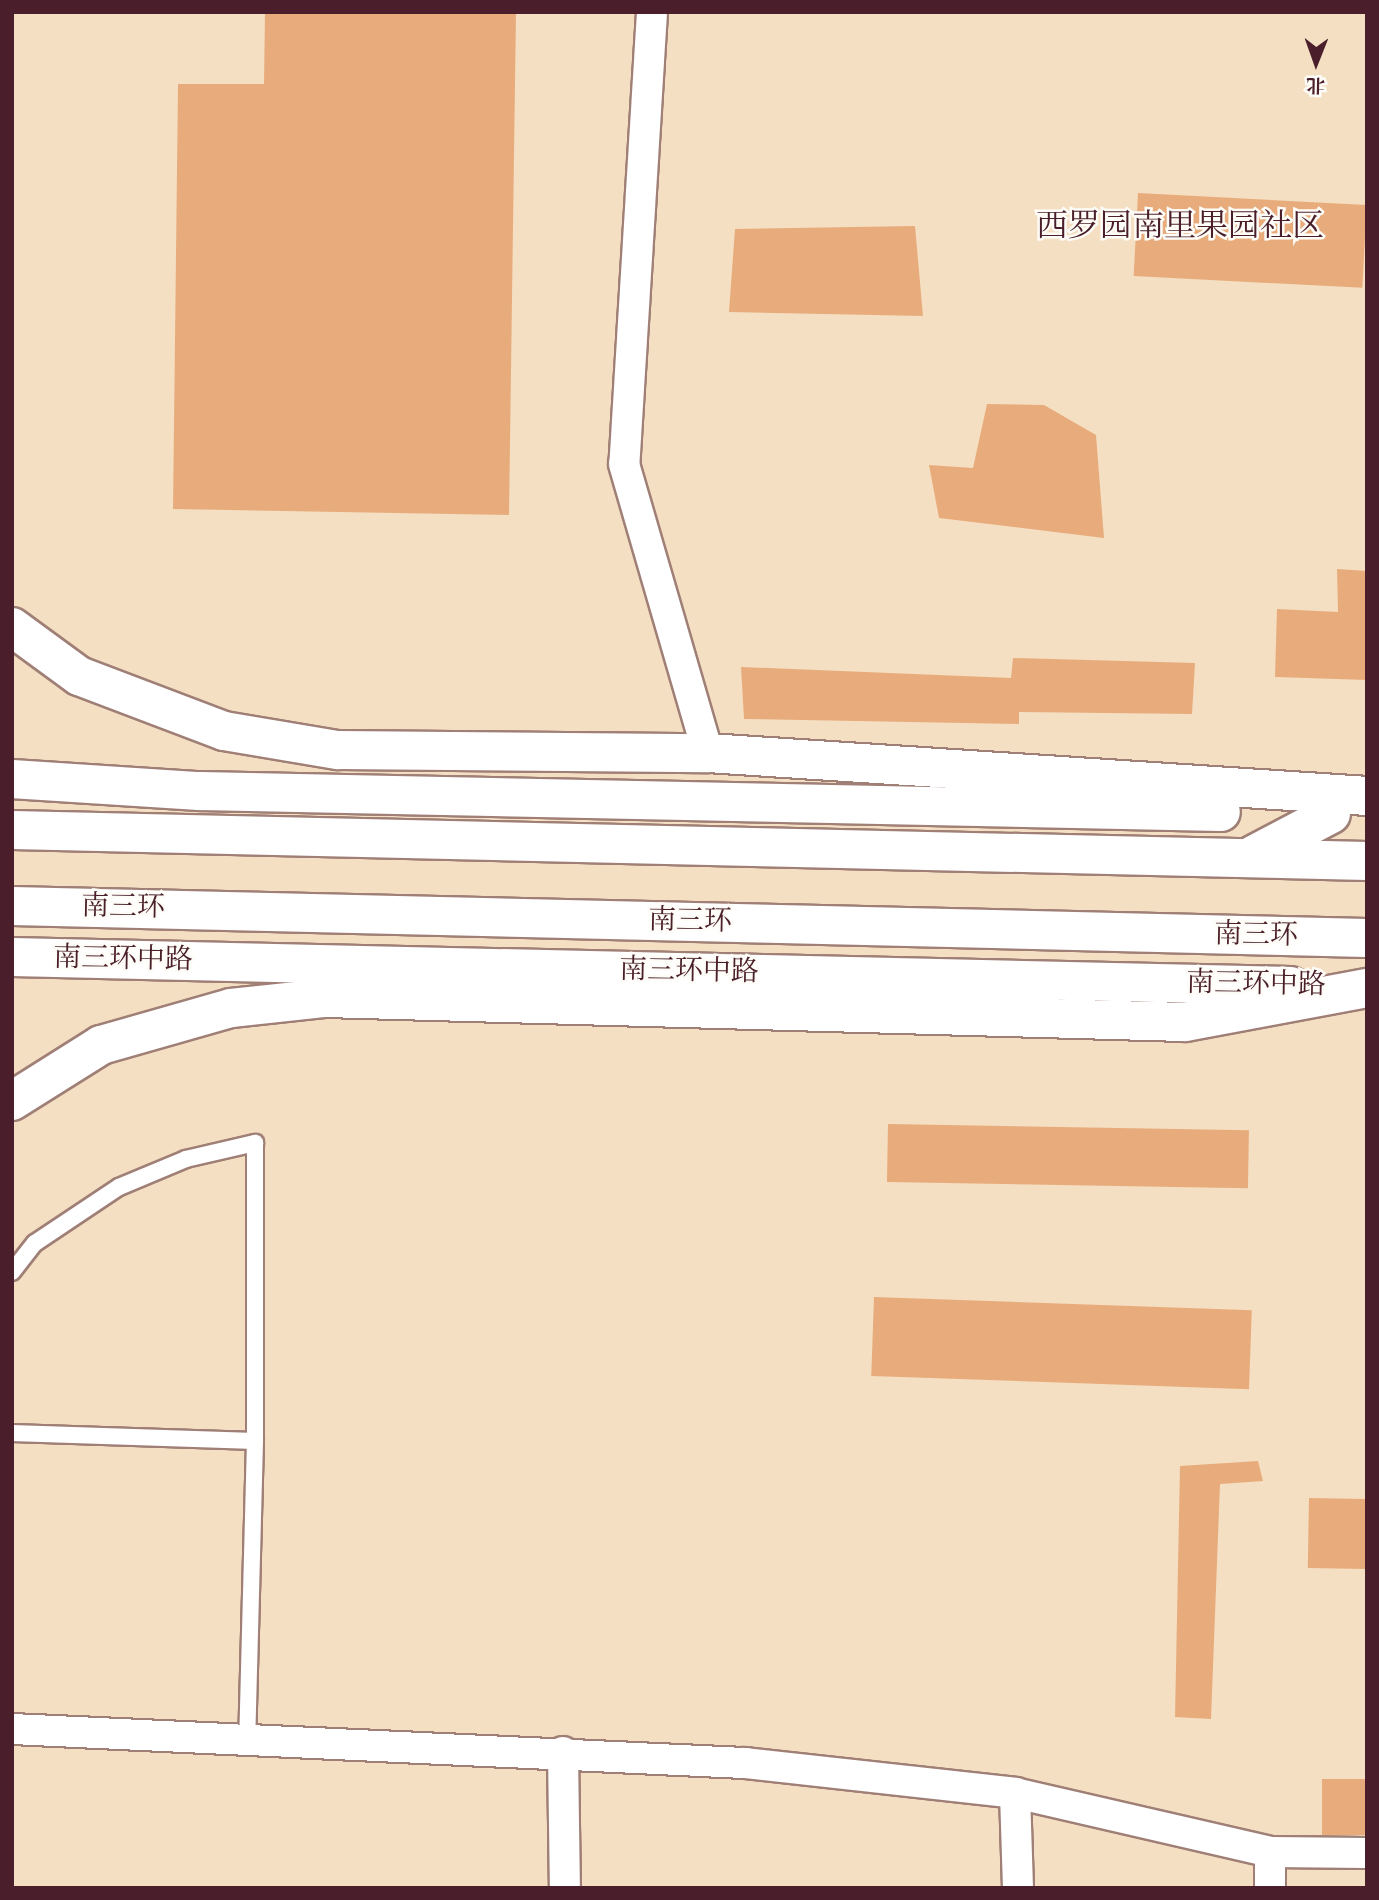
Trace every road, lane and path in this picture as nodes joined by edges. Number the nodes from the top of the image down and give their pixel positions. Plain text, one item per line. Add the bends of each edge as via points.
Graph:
1 (652, 12) edge
2 (12, 627) edge
3 (708, 753) junction
4 (12, 779) edge
5 (1367, 796) edge
6 (1349, 812) edge
7 (12, 830) edge
8 (1251, 856) junction
9 (1367, 861) edge
10 (12, 905) edge
11 (1361, 940) edge
12 (12, 957) edge
13 (1367, 988) edge
14 (12, 1101) edge
15 (12, 1272) edge
16 (12, 1433) edge
17 (255, 1441) junction
18 (12, 1729) edge
19 (247, 1740) junction
20 (563, 1752) junction
21 (1015, 1793) junction
22 (1270, 1852) junction
23 (1367, 1853) edge
24 (565, 1888) edge
25 (1018, 1888) edge
26 (1270, 1888) edge

1 - 3 street via 624,464
2 - 3 main road via 79,676 223,731 338,750
3 - 5 main road
4 - 6 main road via 200,791
6 - 8 main road
7 - 8 main road
8 - 9 main road
10 - 11 main road, 南三环
12 - 13 main road, 南三环中路
13 - 14 main road via 1185,1022 326,998 230,1009 101,1045
15 - 17 lane via 35,1243 119,1187 186,1159 255,1143
16 - 17 lane
17 - 19 lane
18 - 19 street
19 - 20 street
20 - 21 street
20 - 24 street
21 - 22 street
21 - 25 street
22 - 23 street
22 - 26 street

